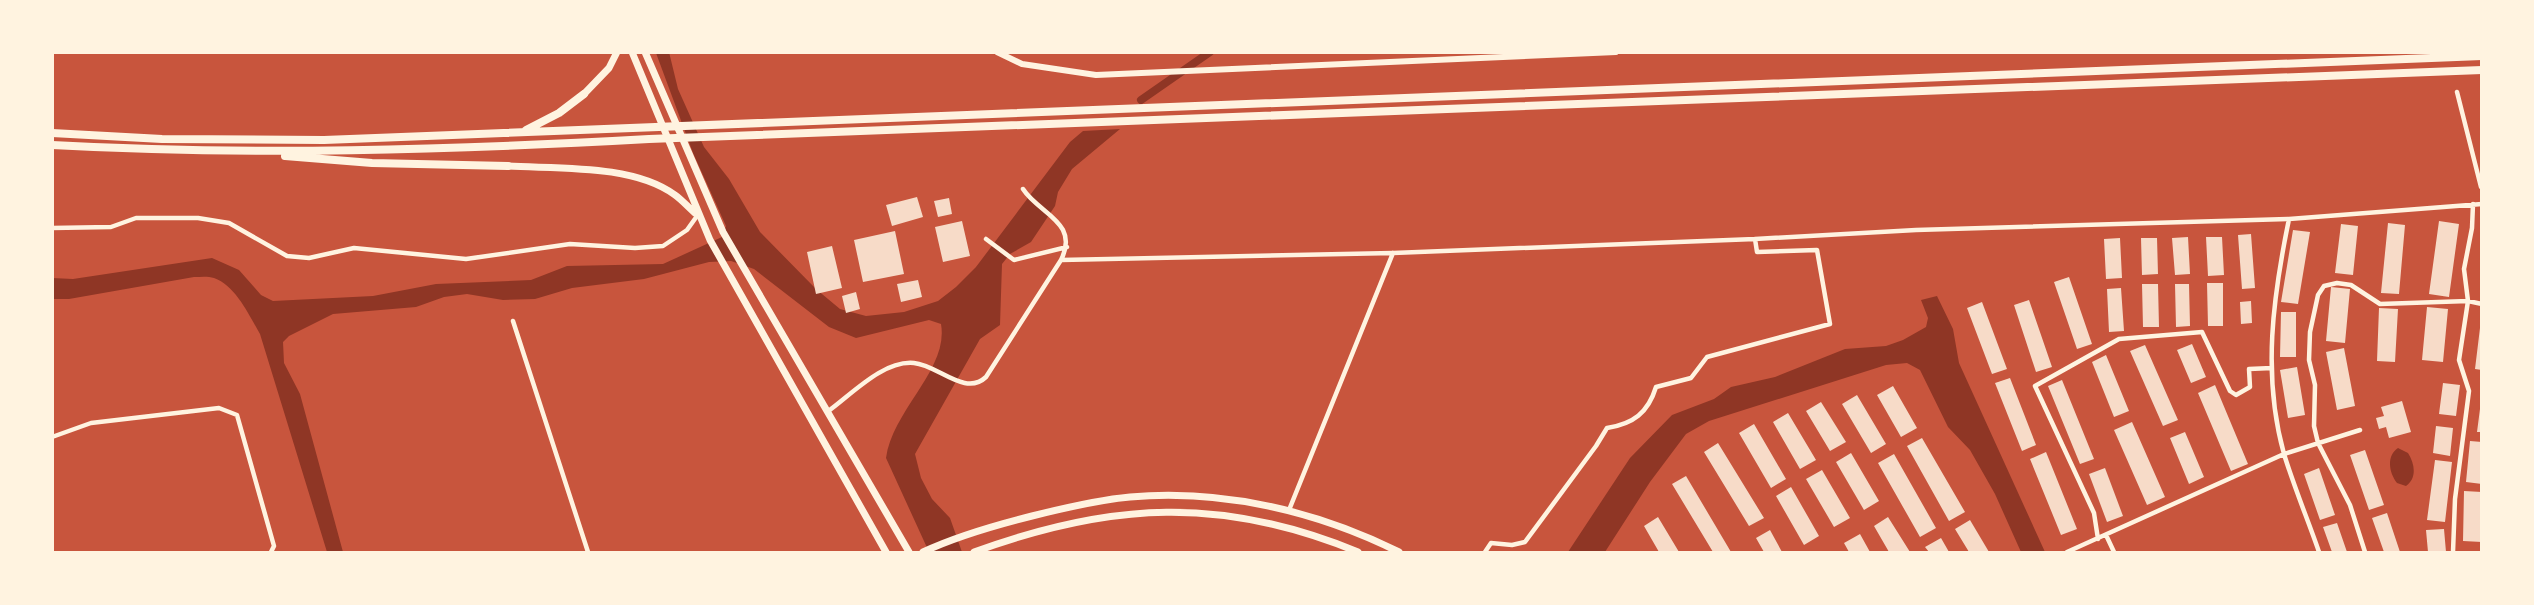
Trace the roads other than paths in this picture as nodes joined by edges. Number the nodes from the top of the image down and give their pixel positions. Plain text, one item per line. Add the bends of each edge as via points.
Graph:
1 (617, 52) edge
2 (632, 52) edge
3 (645, 52) edge
4 (997, 52) edge
5 (1616, 52) edge
6 (2481, 56) edge
7 (2481, 70) edge
8 (2457, 92) dead end
9 (584, 94) joint
10 (521, 132) junction
11 (52, 133) edge
12 (52, 145) edge
13 (234, 153) junction
14 (508, 166) joint
15 (2481, 187) edge
16 (1023, 189) dead end
17 (2473, 204) junction
18 (2481, 204) edge
19 (697, 216) junction
20 (2289, 219) junction
21 (52, 228) edge
22 (986, 239) dead end
23 (1755, 239) junction
24 (1066, 247) junction
25 (1393, 253) junction
26 (1061, 260) junction
27 (2468, 301) junction
28 (2481, 304) edge
29 (513, 321) dead end
30 (2272, 368) junction
31 (827, 412) junction
32 (2360, 430) dead end
33 (52, 437) edge
34 (2318, 443) junction
35 (2284, 454) junction
36 (1289, 510) junction
37 (2106, 535) junction
38 (2098, 539) junction
39 (926, 551) edge
40 (272, 552) edge
41 (588, 552) edge
42 (886, 552) edge
43 (909, 552) edge
44 (974, 552) edge
45 (1359, 552) edge
46 (1399, 552) edge
47 (1485, 552) edge
48 (2067, 552) edge
49 (2114, 552) edge
50 (2319, 552) edge
51 (2365, 552) edge
52 (2453, 552) edge

1 - 9 main road via 609,68
2 - 19 main road
3 - 31 main road via 723,232
4 - 5 street via 1022,64 1096,75
6 - 10 highway
7 - 13 highway via 497,147
8 - 15 street
9 - 10 highway via 559,113
10 - 11 highway via 324,140 162,139
12 - 13 highway
13 - 14 highway via 372,163
14 - 19 main road via 598,171 649,181 674,194
16 - 24 street via 1055,219 1066,237
17 - 18 street
17 - 20 street
17 - 27 street via 2464,269
19 - 21 street via 687,230 663,246 570,244 466,259 354,248 309,258 287,256 229,223 168,216 136,218 111,227
19 - 42 main road
20 - 23 street
20 - 30 street via 2275,285
22 - 24 street via 1009,259
23 - 25 street
23 - 47 street via 1757,252 1817,250 1830,324 1707,357 1691,378 1656,387 1651,403 1628,424 1607,428 1525,542 1491,543
24 - 26 street
25 - 26 street
25 - 36 street
26 - 31 street via 986,376 973,385 929,366 896,364
27 - 28 street
27 - 34 street via 2380,303 2351,285 2324,286 2314,308 2309,360 2315,386 2314,426
27 - 52 street via 2459,360 2469,391 2455,499
29 - 41 street
30 - 35 street
30 - 38 street via 2249,369 2250,387 2236,395 2230,391 2202,332 2120,339 2035,386 2094,513
31 - 43 main road
32 - 34 street
33 - 40 street via 91,423 219,408 237,415 274,546
34 - 35 street
34 - 51 street via 2350,505
35 - 37 street
35 - 50 street
36 - 39 main road via 1216,498 1131,497 1001,524
36 - 46 main road via 1365,535
37 - 38 street
37 - 49 street
38 - 48 street
44 - 45 main road via 1087,519 1169,512 1221,514 1285,527

